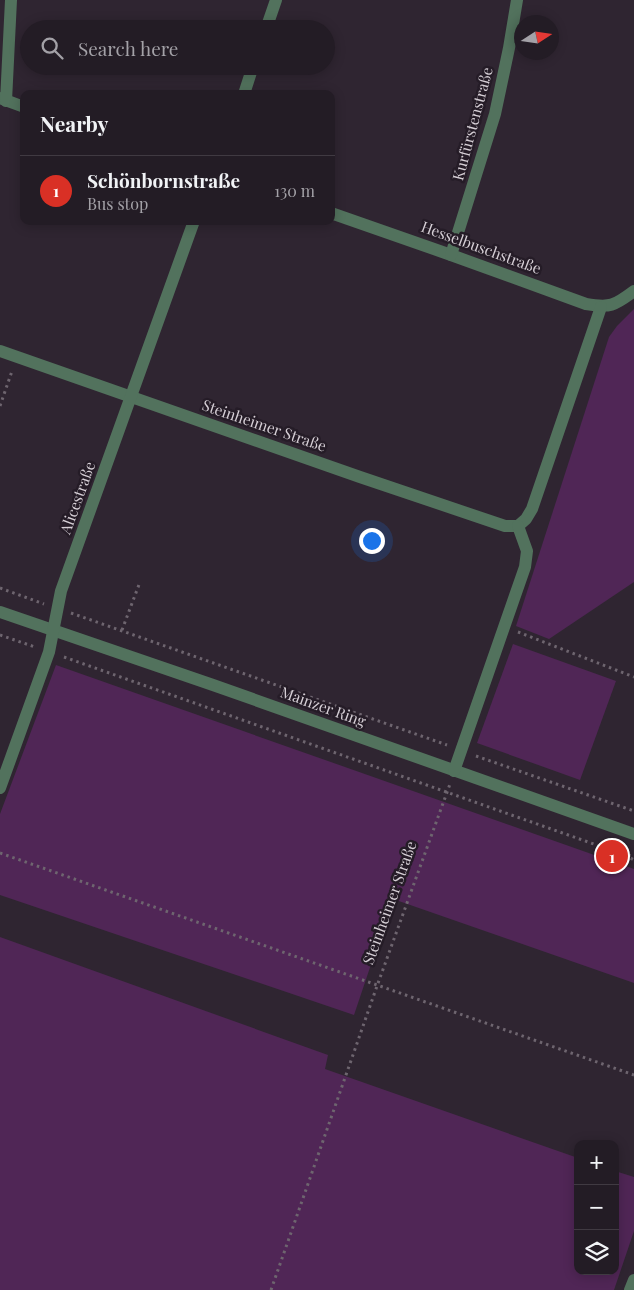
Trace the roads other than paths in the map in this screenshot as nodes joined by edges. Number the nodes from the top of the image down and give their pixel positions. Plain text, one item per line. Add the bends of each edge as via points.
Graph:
1 (11, 0) edge
2 (276, 0) edge
3 (517, 0) edge
4 (269, 20) edge
5 (250, 75) edge
6 (245, 90) edge
7 (3, 99) edge
8 (20, 105) edge
9 (335, 214) edge
10 (193, 225) edge
11 (451, 255) junction
12 (634, 291) edge
13 (601, 307) junction
14 (0, 351) edge
15 (131, 397) junction
16 (518, 526) junction
17 (0, 612) edge
18 (53, 630) junction
19 (454, 771) junction
20 (0, 788) edge
21 (634, 834) edge
22 (634, 1280) edge
23 (630, 1290) edge

1 - 7 street
2 - 4 street
3 - 11 street, Kurfürstenstraße via 495,114
5 - 6 street
7 - 8 street
9 - 11 street, Hesselbuschstraße
10 - 15 street, Alicestraße
11 - 13 street, Hesselbuschstraße
12 - 13 street, Hesselbuschstraße via 620,302
13 - 16 street via 532,509
14 - 15 street, Steinheimer Straße
15 - 16 street, Steinheimer Straße via 505,526
15 - 18 street, Alicestraße via 62,591
16 - 19 street via 527,551 526,559
17 - 18 street, Mainzer Ring
18 - 19 street, Mainzer Ring
18 - 20 street, Alicestraße via 49,652
19 - 21 street, Mainzer Ring
22 - 23 street

